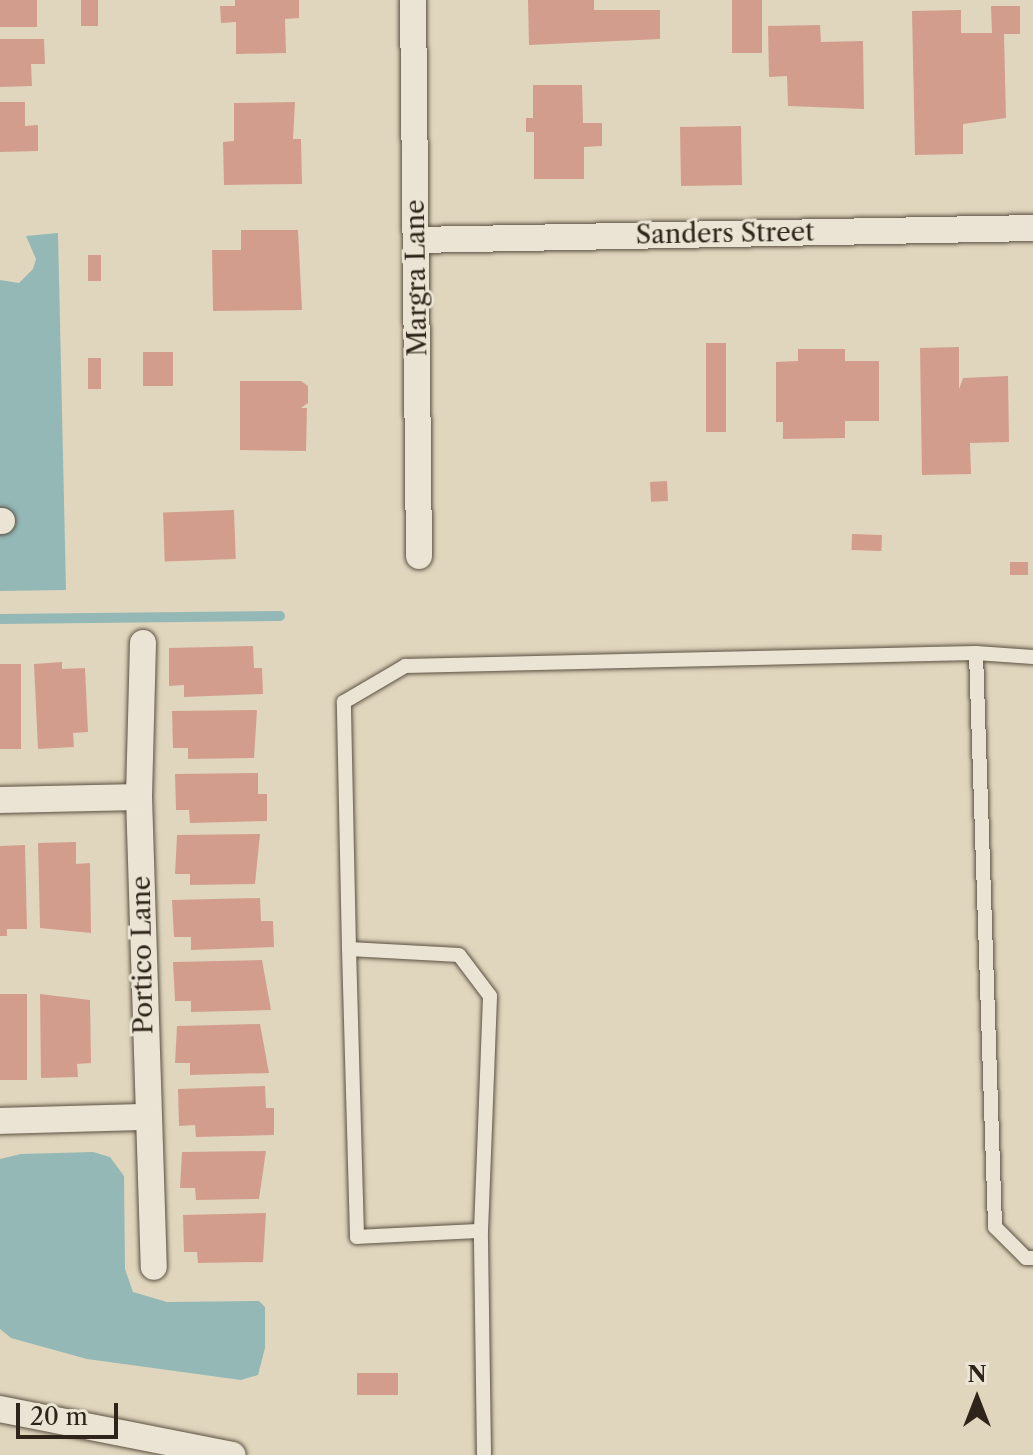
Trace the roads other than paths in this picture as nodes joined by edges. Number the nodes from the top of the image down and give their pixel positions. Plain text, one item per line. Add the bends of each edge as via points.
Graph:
1 (413, 0) edge
2 (1033, 228) edge
3 (416, 240) junction
4 (419, 556) dead end
5 (143, 643) dead end
6 (976, 653) junction
7 (1033, 657) edge
8 (139, 797) junction
9 (0, 800) edge
10 (349, 949) junction
11 (147, 1117) junction
12 (0, 1121) edge
13 (481, 1231) junction
14 (1033, 1258) edge
15 (154, 1267) dead end
16 (0, 1409) edge
17 (232, 1455) edge
18 (484, 1455) edge

1 - 3 street, Margra Lane
2 - 3 street, Sanders Street
3 - 4 street, Margra Lane
5 - 8 street, Portico Lane
6 - 7 lane
6 - 10 lane via 405,666 344,702
6 - 14 lane via 995,1227 1026,1258
8 - 9 street
8 - 11 street, Portico Lane
10 - 13 lane via 459,955 490,996
10 - 13 lane via 357,1237
11 - 12 street
11 - 15 street, Portico Lane
13 - 18 lane
16 - 17 street

